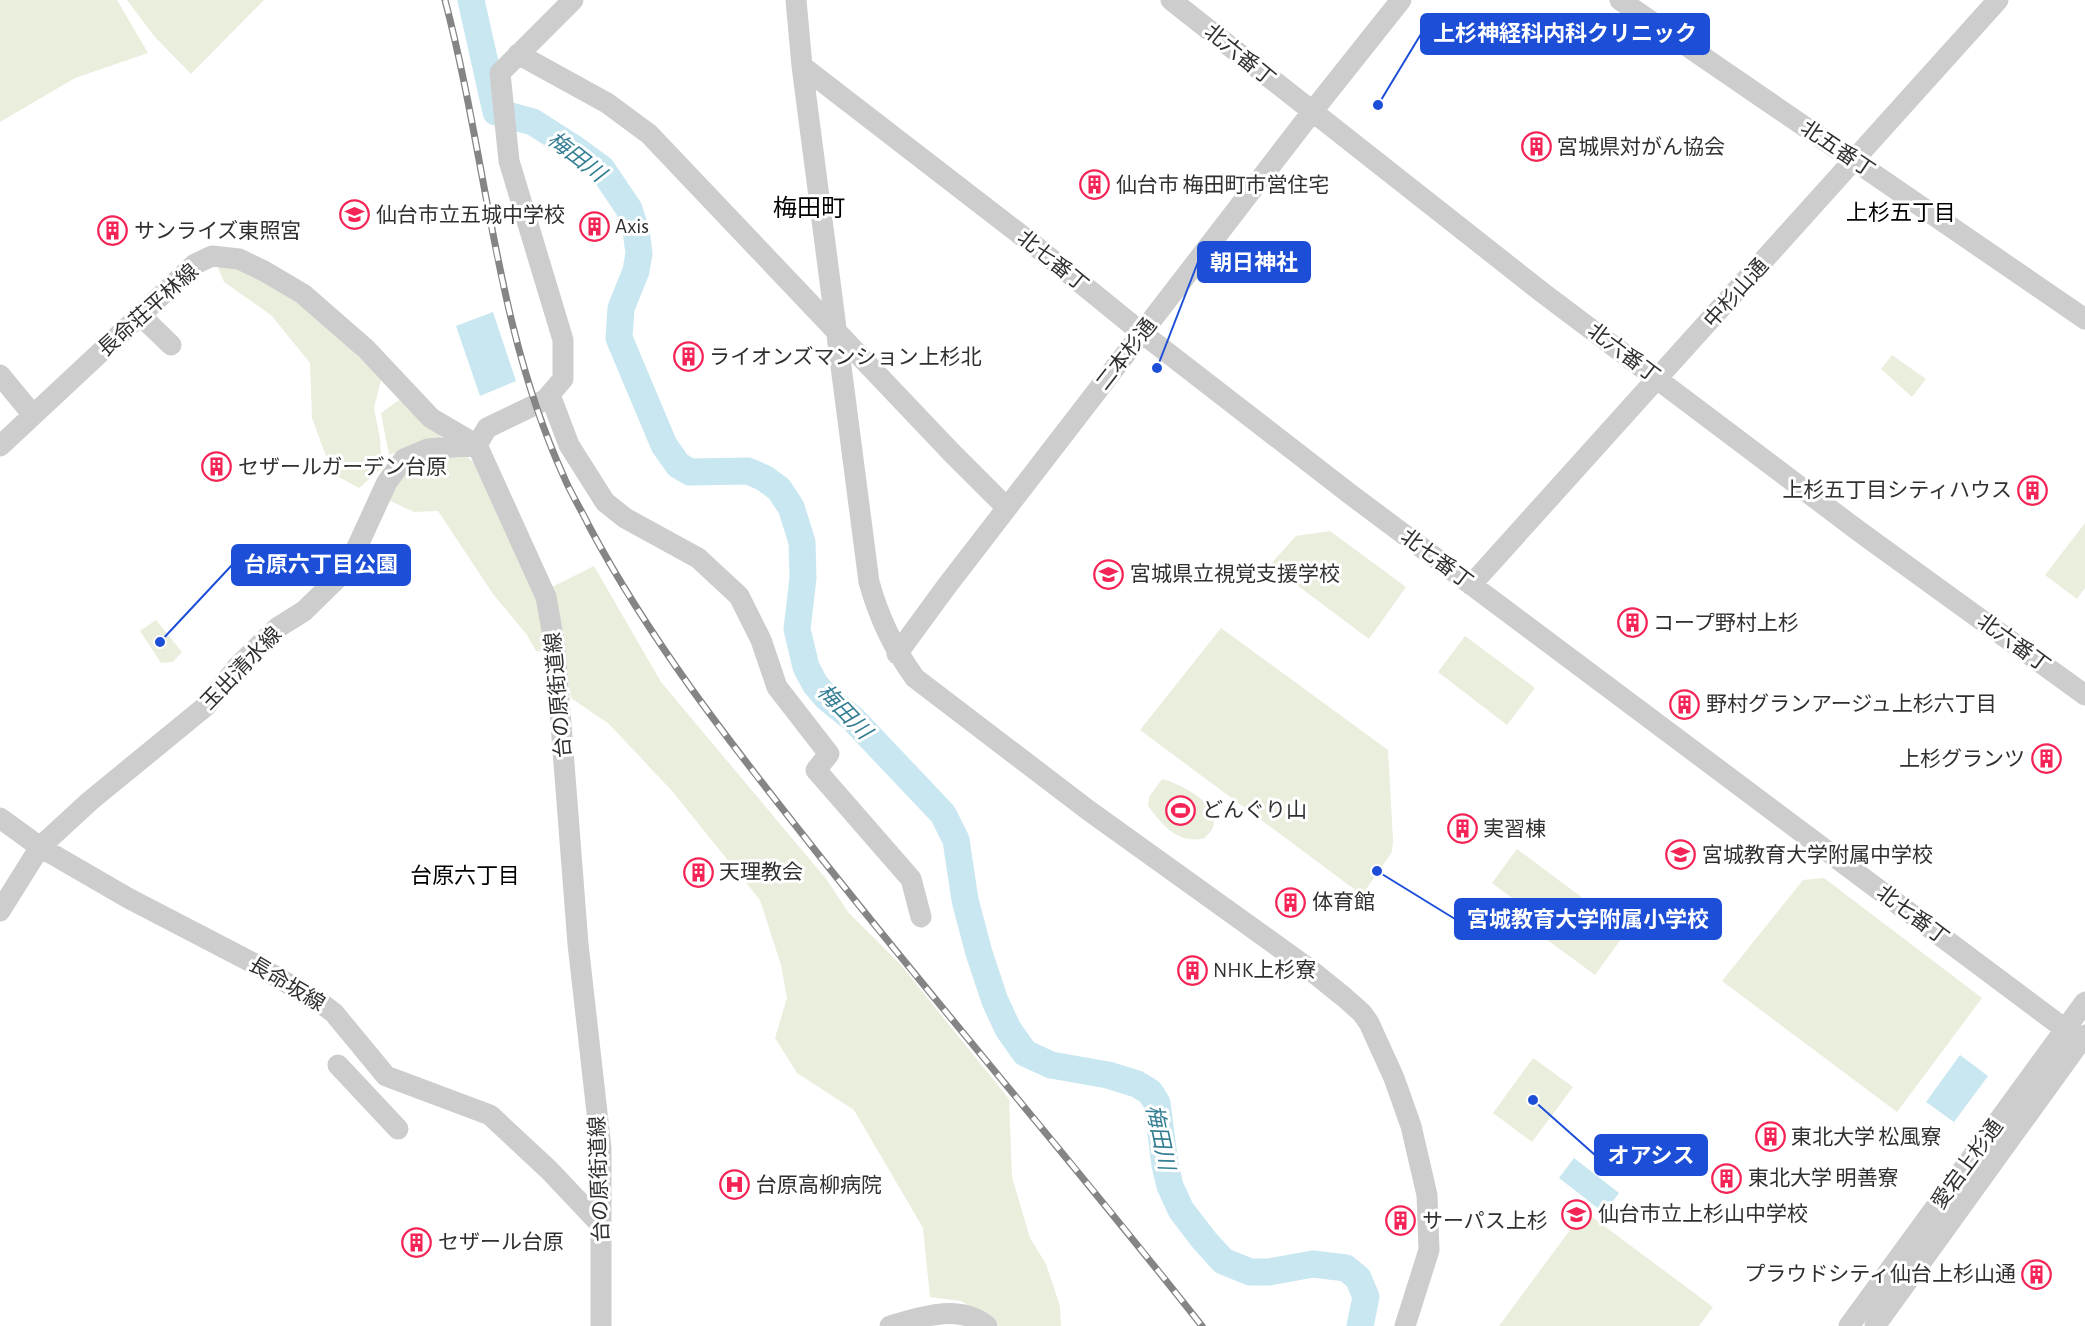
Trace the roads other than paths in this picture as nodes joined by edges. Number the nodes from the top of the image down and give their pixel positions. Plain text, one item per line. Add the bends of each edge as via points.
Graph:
1 (573, 0) edge
2 (796, 0) edge
3 (1172, 0) edge
4 (1401, 0) edge
5 (1620, 0) edge
6 (1998, 0) edge
7 (518, 54) junction
8 (802, 66) junction
9 (1312, 112) junction
10 (1854, 160) junction
11 (140, 315) junction
12 (2085, 319) edge
13 (835, 331) junction
14 (1142, 333) junction
15 (171, 345) dead end
16 (0, 375) edge
17 (1659, 379) junction
18 (550, 395) junction
19 (33, 415) junction
20 (477, 445) junction
21 (0, 446) edge
22 (1007, 508) junction
23 (1471, 585) junction
24 (897, 654) junction
25 (2085, 695) edge
26 (0, 818) edge
27 (40, 847) junction
28 (0, 911) edge
29 (921, 917) dead end
30 (2085, 1002) edge
31 (2077, 1035) edge
32 (338, 1065) dead end
33 (386, 1076) junction
34 (365, 1094) junction
35 (398, 1130) dead end
36 (601, 1225) junction
37 (601, 1326) edge
38 (890, 1326) edge
39 (987, 1326) edge
40 (1405, 1326) edge
41 (1849, 1326) edge
42 (1875, 1326) edge

1 - 7 street
2 - 8 street
3 - 9 street, 北六番丁
4 - 9 street, 二本杉通
5 - 10 street, 北五番丁
6 - 10 street, 中杉山通
7 - 13 street via 607,103 649,134
7 - 18 street via 500,73 503,105 509,161 563,340 563,379
8 - 13 street
8 - 14 street, 北七番丁
9 - 14 street, 二本杉通
9 - 17 street, 北六番丁
10 - 12 street, 北五番丁
10 - 17 street, 中杉山通
11 - 15 street
11 - 19 street, 長命荘平林線
11 - 20 street, 長命荘平林線 via 195,264 212,256 239,259 303,294 366,349 431,418
13 - 22 street
13 - 24 street via 869,582
14 - 22 street, 二本杉通
14 - 23 street, 北七番丁
16 - 19 street
17 - 23 street, 中杉山通
17 - 25 street, 北六番丁 via 1860,532
18 - 20 street via 487,428
18 - 29 street via 568,445 605,502 625,518 698,558 739,596 761,640 777,687 829,754 816,770 911,879
19 - 21 street, 長命荘平林線
20 - 27 street, 玉出清水線 via 428,449 404,459 387,482 347,569 238,666 206,706
20 - 36 street, 台の原街道線 via 546,597 555,647 578,944 601,1148
22 - 24 street, 二本杉通
23 - 31 street, 北七番丁
24 - 40 street via 915,678 1308,968 1370,1023 1411,1126 1427,1195 1429,1250
26 - 27 street, 長命坂線
27 - 28 street, 玉出清水線
27 - 33 street, 長命坂線 via 321,1003 334,1012
30 - 31 street, 愛宕上杉通
31 - 41 street, 愛宕上杉通
31 - 42 street, 愛宕上杉通
32 - 34 street
33 - 34 street
33 - 36 street via 490,1115
34 - 35 street
36 - 37 street, 台の原街道線
38 - 39 street via 941,1313 961,1314

